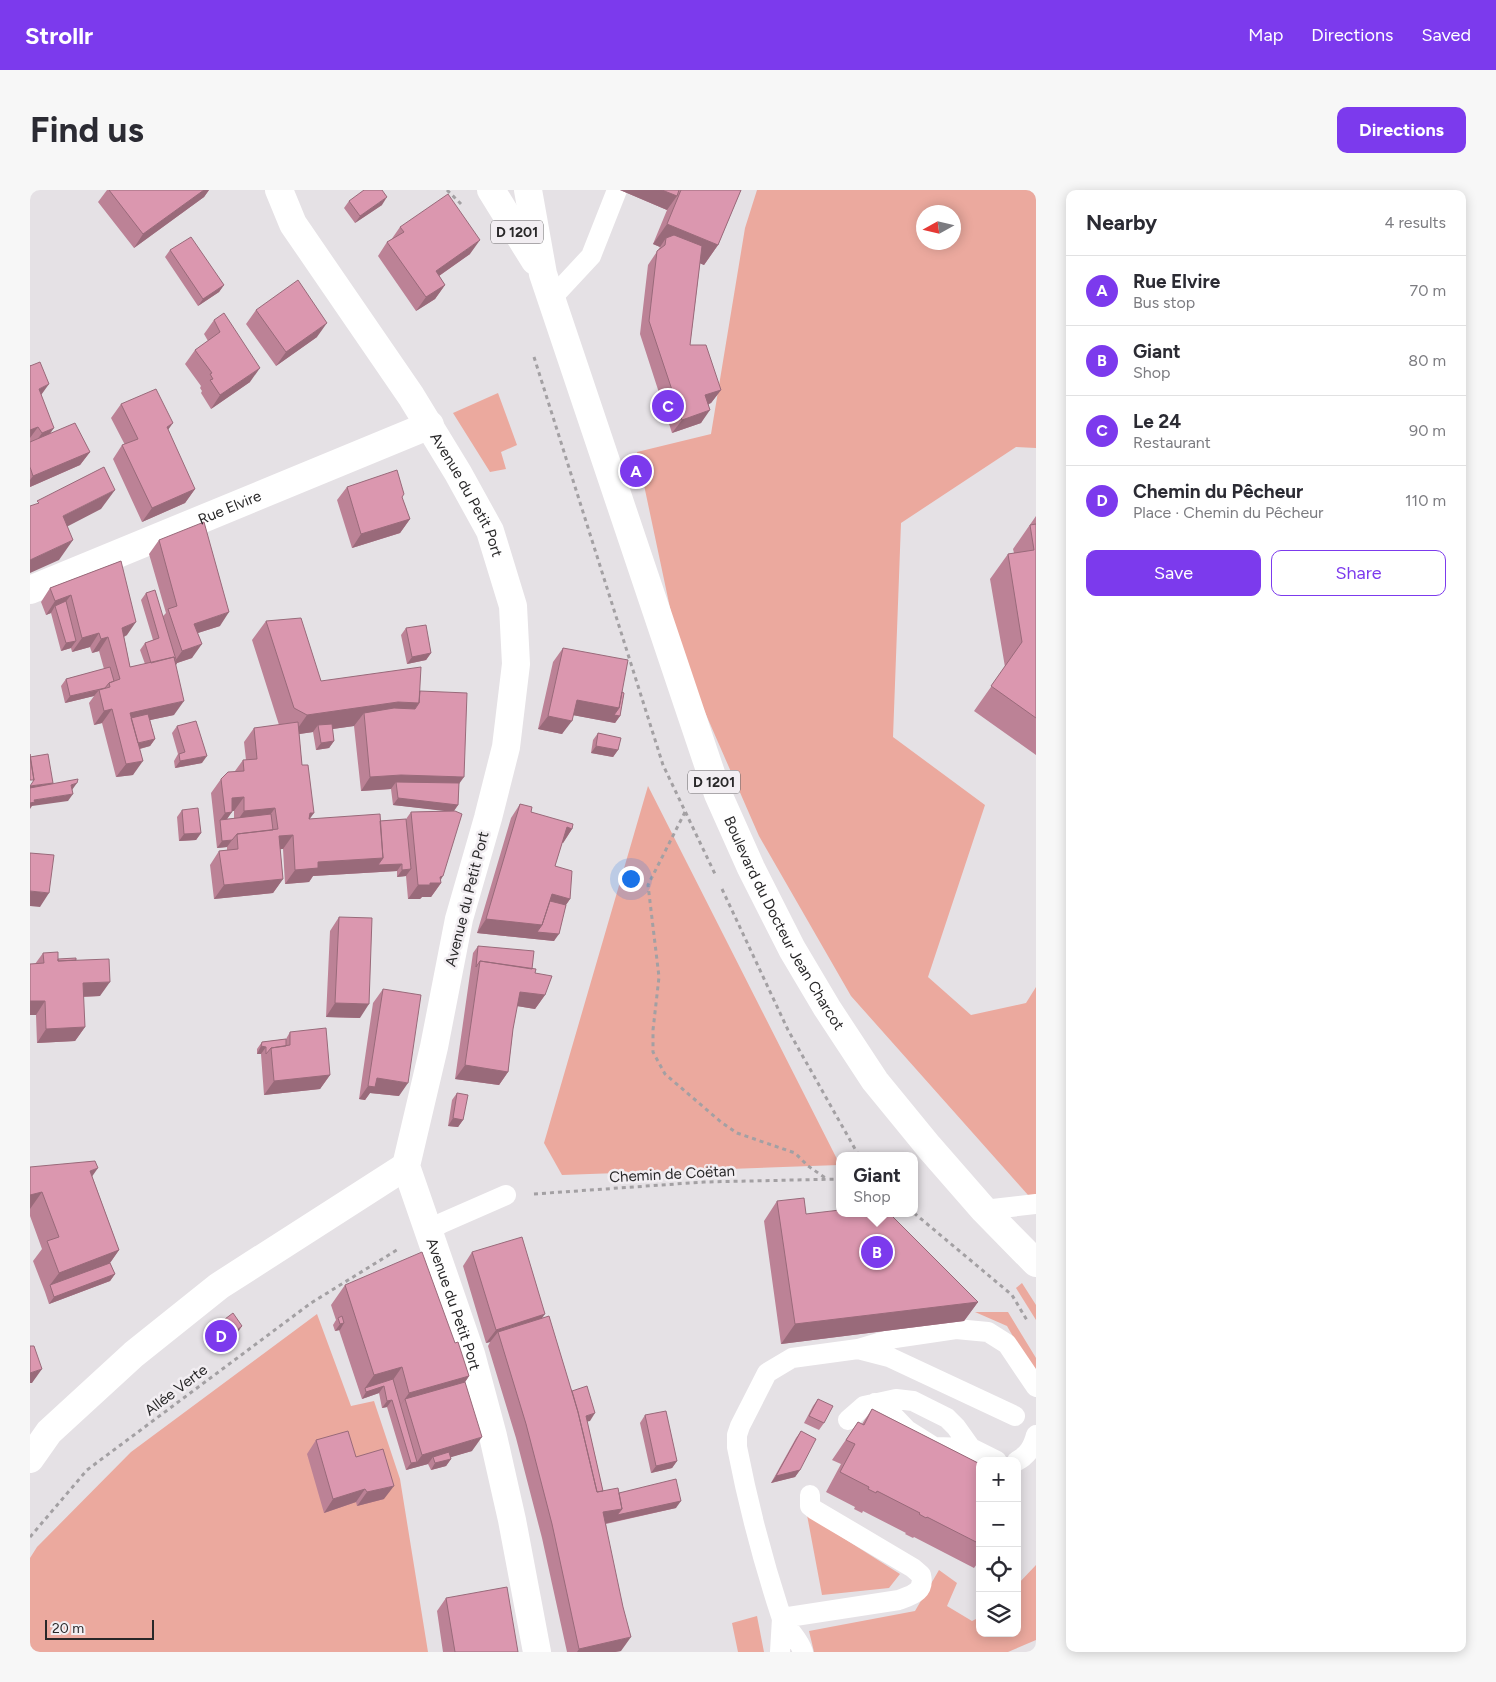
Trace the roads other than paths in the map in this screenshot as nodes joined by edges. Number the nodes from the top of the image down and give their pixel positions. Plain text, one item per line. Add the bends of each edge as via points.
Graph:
1 (280, 190) edge
2 (491, 190) edge
3 (528, 190) edge
4 (616, 190) edge
5 (547, 287) junction
6 (430, 424) junction
7 (30, 590) edge
8 (406, 1166) junction
9 (506, 1195) road end
10 (1036, 1204) edge
11 (984, 1210) junction
12 (428, 1231) junction
13 (1035, 1263) edge
14 (858, 1349) junction
15 (1036, 1387) edge
16 (875, 1403) junction
17 (1015, 1416) dead end
18 (848, 1420) dead end
19 (1036, 1435) edge
20 (971, 1448) junction
21 (989, 1457) edge
22 (30, 1459) edge
23 (1021, 1459) edge
24 (810, 1495) dead end
25 (782, 1618) junction
26 (537, 1652) edge
27 (780, 1652) edge
28 (803, 1652) edge

1 - 6 street, Avenue du Petit Port via 293,224
2 - 5 street, Boulevard du Docteur Jean Charcot / D 1201
3 - 5 street, Boulevard du Docteur Jean Charcot / D 1201
4 - 5 lane via 591,256
5 - 11 street, Boulevard du Docteur Jean Charcot / D 1201 via 718,794 751,868 826,1008 876,1082
6 - 7 street, Rue Elvire
6 - 8 street, Avenue du Petit Port via 490,531 513,606 516,664 506,747 459,919
8 - 12 street, Avenue du Petit Port
8 - 22 street via 219,1286 112,1373 49,1432
9 - 12 lane
10 - 11 lane
11 - 13 street, Boulevard du Docteur Jean Charcot / D 1201
12 - 26 street, Avenue du Petit Port via 471,1354 493,1436
14 - 15 lane via 896,1338 956,1329 988,1332 1007,1344
14 - 17 lane via 889,1357
14 - 25 lane via 792,1358 767,1373 737,1435 753,1518
16 - 18 lane via 864,1406
16 - 20 lane via 883,1405 907,1430 934,1446
16 - 20 lane via 896,1399 913,1401 947,1418
19 - 23 lane via 1026,1456
20 - 21 lane
24 - 25 lane via 810,1506 815,1510 912,1568 922,1575 923,1583 912,1595 899,1600
25 - 27 lane
25 - 28 lane

